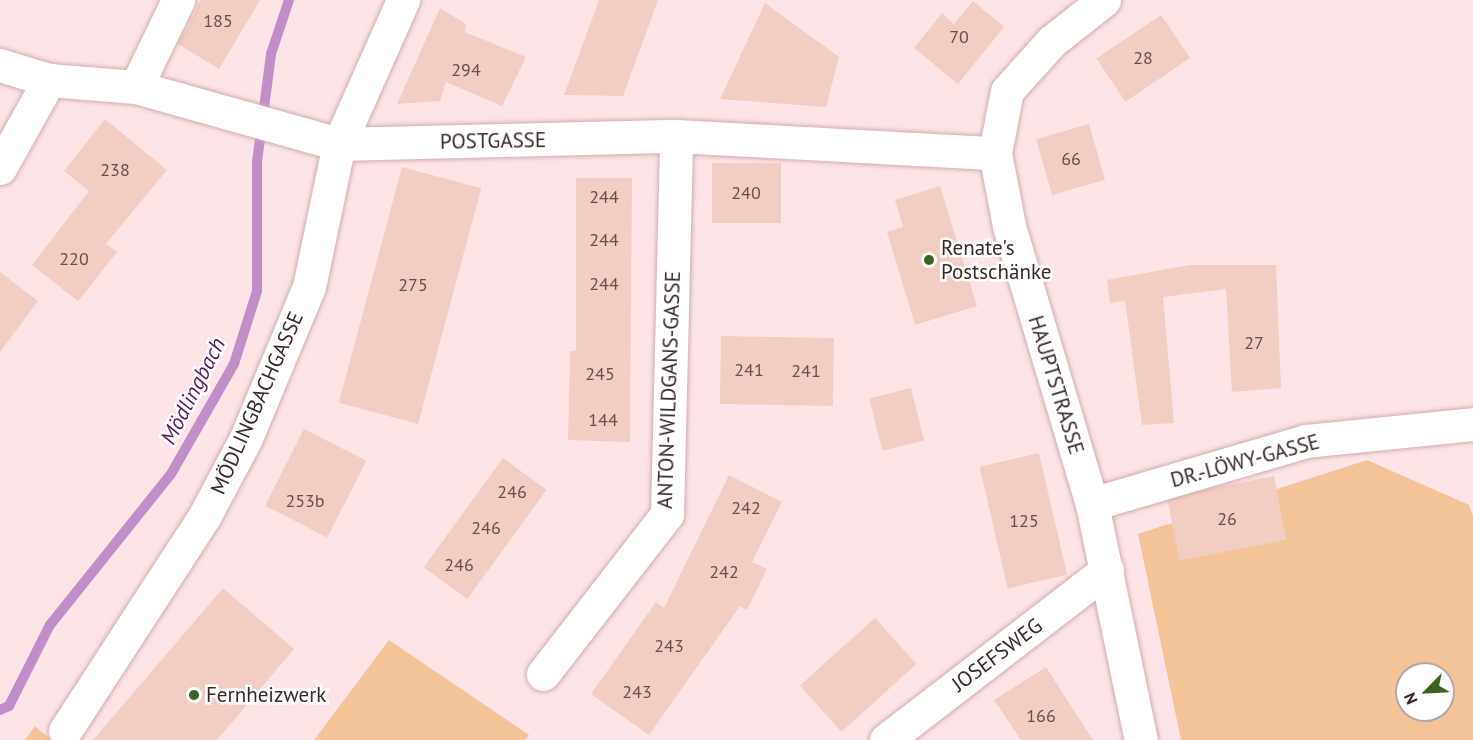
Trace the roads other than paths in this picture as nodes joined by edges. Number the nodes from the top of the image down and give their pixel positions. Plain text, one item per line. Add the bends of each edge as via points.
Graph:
1 (178, 0) edge
2 (403, 0) edge
3 (1104, 0) edge
4 (0, 65) edge
5 (49, 80) junction
6 (136, 87) junction
7 (676, 136) junction
8 (339, 144) junction
9 (995, 153) junction
10 (0, 168) edge
11 (1473, 424) edge
12 (1092, 504) junction
13 (1107, 570) junction
14 (543, 674) dead end
15 (65, 732) dead end
16 (886, 740) edge
17 (1141, 740) edge

1 - 6 street
2 - 8 street, MÖDLINGBACHGASSE
3 - 9 street, HAUPTSTRASSE via 1052,41 1007,91
4 - 5 street, POSTGASSE
5 - 6 street, POSTGASSE
5 - 10 street
6 - 8 street, POSTGASSE
7 - 8 street, POSTGASSE
7 - 9 street, POSTGASSE
7 - 14 street, ANTON-WILDGANS-GASSE via 667,514
8 - 15 street, MÖDLINGBACHGASSE via 309,287 246,438 204,517
9 - 12 street, HAUPTSTRASSE via 1009,225
11 - 12 street, DR.-LÖWY-GASSE via 1306,441
12 - 13 street, HAUPTSTRASSE
13 - 16 street, JOSEFSWEG
13 - 17 street, HAUPTSTRASSE

